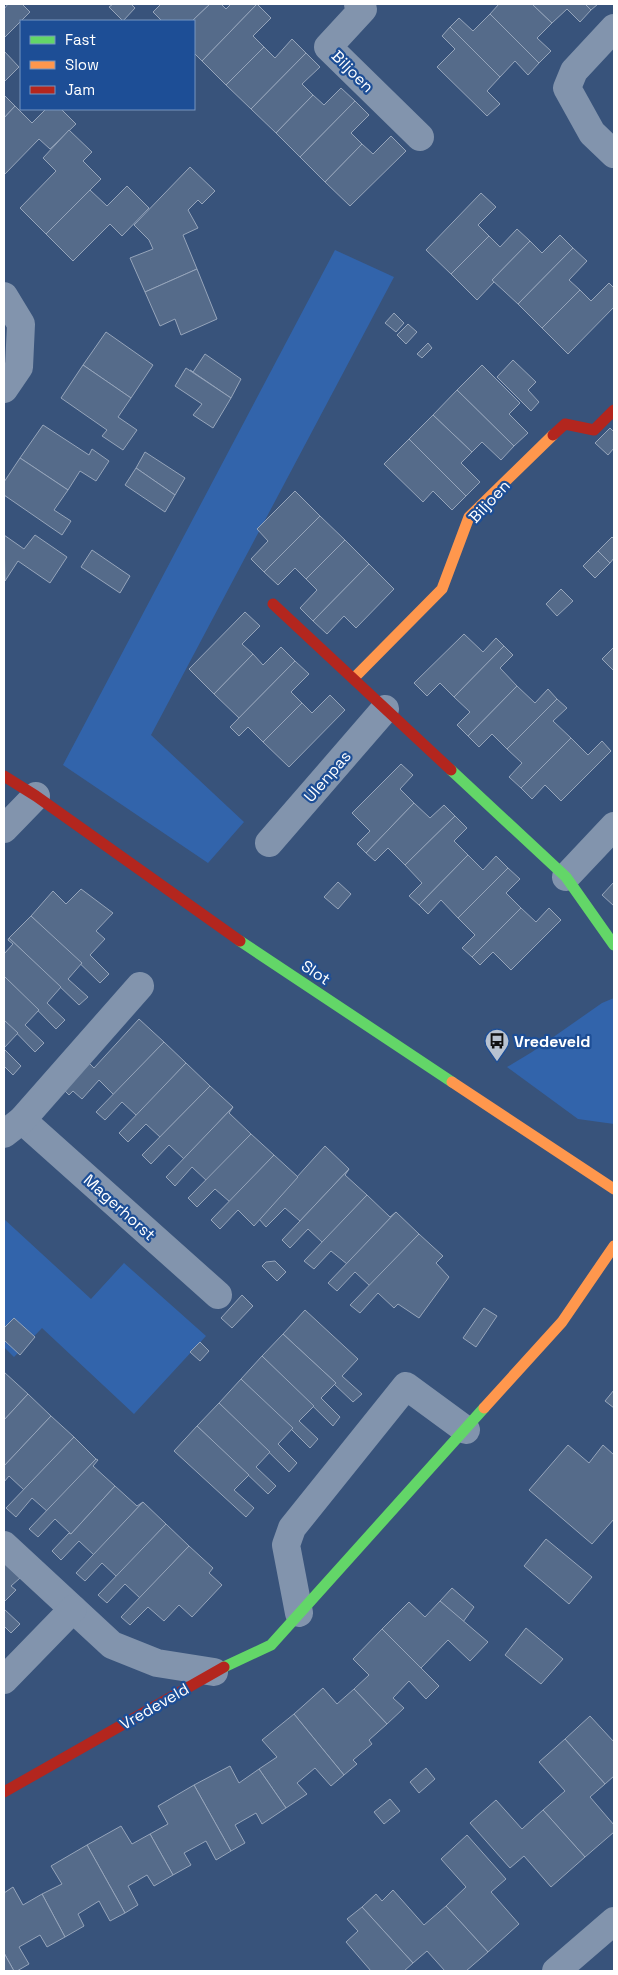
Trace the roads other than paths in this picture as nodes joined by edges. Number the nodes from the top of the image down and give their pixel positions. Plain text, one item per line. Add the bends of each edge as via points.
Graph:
1 (358, 4) edge
2 (614, 28) edge
3 (420, 137) dead end
4 (614, 154) edge
5 (4, 296) edge
6 (4, 389) edge
7 (614, 410) edge
8 (273, 604) dead end
9 (354, 678) junction
10 (385, 709) junction
11 (4, 776) edge
12 (36, 796) junction
13 (614, 826) edge
14 (4, 828) edge
15 (269, 843) dead end
16 (566, 878) junction
17 (614, 945) edge
18 (140, 986) dead end
19 (13, 1127) edge
20 (614, 1189) edge
21 (614, 1246) edge
22 (218, 1295) dead end
23 (466, 1430) junction
24 (4, 1545) edge
25 (73, 1609) junction
26 (299, 1613) junction
27 (214, 1672) junction
28 (4, 1680) edge
29 (4, 1792) edge
30 (614, 1921) edge
31 (556, 1971) edge

1 - 3 street, Biljoen via 363,9 328,47
2 - 4 street via 574,71 567,88 592,133
5 - 6 street via 21,324 19,367
7 - 9 street, Biljoen via 594,430 565,424 469,517 442,589
8 - 9 street
9 - 10 street
10 - 15 street, Ulenpas
10 - 16 street
11 - 12 street, Slot
12 - 14 street
12 - 20 street, Slot via 204,918
13 - 16 street
16 - 17 street
18 - 19 street, Magerhorst
19 - 22 street, Magerhorst
21 - 23 street, Vredeveld via 562,1322
23 - 26 street, Vredeveld
23 - 26 street via 406,1386 292,1528 286,1545
24 - 25 street
25 - 27 street via 112,1645 158,1663
25 - 28 street
26 - 27 street, Vredeveld via 271,1645
27 - 29 street, Vredeveld
30 - 31 street

